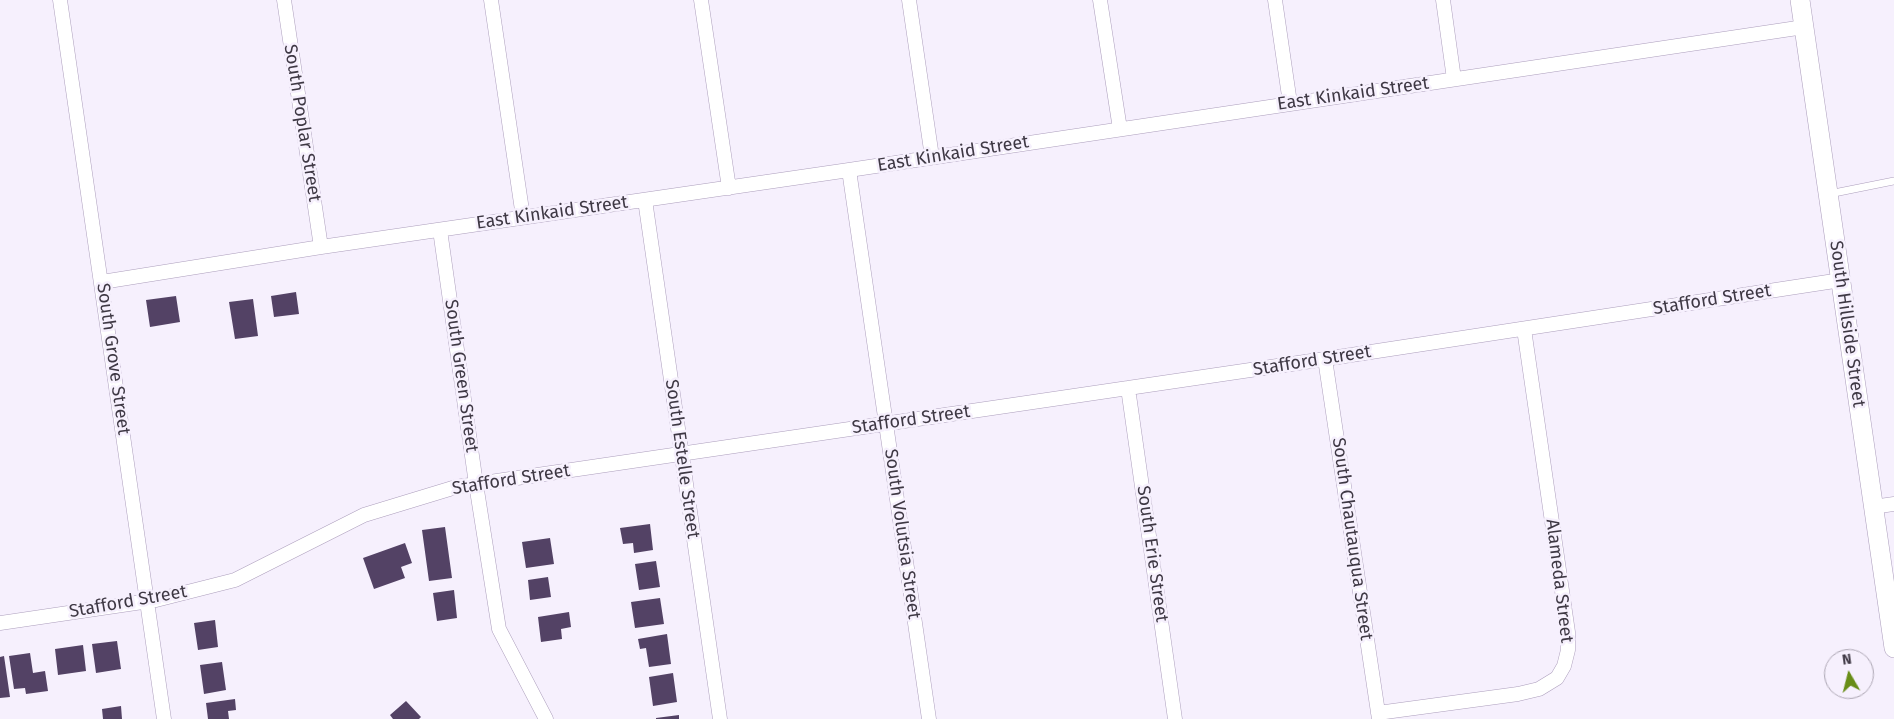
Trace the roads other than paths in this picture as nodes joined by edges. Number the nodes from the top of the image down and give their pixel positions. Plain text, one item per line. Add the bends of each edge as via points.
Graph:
1 (60, 0) edge
2 (284, 0) edge
3 (491, 0) edge
4 (701, 0) edge
5 (909, 0) edge
6 (1100, 0) edge
7 (1275, 0) edge
8 (1443, 0) edge
9 (1800, 0) edge
10 (1804, 27) junction
11 (1454, 79) junction
12 (1290, 103) junction
13 (1120, 129) junction
14 (932, 157) junction
15 (849, 170) junction
16 (1894, 181) edge
17 (730, 188) junction
18 (1828, 194) junction
19 (645, 200) junction
20 (523, 218) junction
21 (440, 230) junction
22 (321, 247) junction
23 (1841, 280) junction
24 (102, 282) junction
25 (1524, 329) junction
26 (1325, 359) junction
27 (1128, 388) junction
28 (886, 424) junction
29 (682, 455) junction
30 (476, 484) junction
31 (1894, 504) edge
32 (1874, 508) junction
33 (148, 602) junction
34 (0, 622) edge
35 (1894, 648) edge
36 (1378, 716) edge
37 (164, 719) edge
38 (546, 719) edge
39 (720, 719) edge
40 (929, 719) edge
41 (1175, 719) edge

1 - 24 street, South Grove Street
2 - 22 street, South Poplar Street
3 - 20 street
4 - 17 street
5 - 14 street
6 - 13 street
7 - 12 street
8 - 11 street
9 - 10 main road, South Hillside Street
10 - 11 street, East Kinkaid Street
10 - 18 main road, South Hillside Street
11 - 12 street, East Kinkaid Street
12 - 13 street, East Kinkaid Street
13 - 14 street, East Kinkaid Street
14 - 15 street, East Kinkaid Street
15 - 17 street, East Kinkaid Street
15 - 28 street, South Volutsia Street
16 - 18 lane
17 - 19 street, East Kinkaid Street
18 - 23 main road, South Hillside Street
19 - 20 street, East Kinkaid Street
19 - 29 street, South Estelle Street
20 - 21 street, East Kinkaid Street
21 - 22 street, East Kinkaid Street
21 - 30 street, South Green Street
22 - 24 street, East Kinkaid Street
23 - 25 street, Stafford Street
23 - 32 main road, South Hillside Street
24 - 33 street, South Grove Street
25 - 26 street, Stafford Street
25 - 36 street, Alameda Street via 1568,632 1564,666 1557,678 1539,689
26 - 27 street, Stafford Street
26 - 36 street, South Chautauqua Street
27 - 28 street, Stafford Street
27 - 41 street, South Erie Street
28 - 29 street, Stafford Street
28 - 40 street, South Volutsia Street
29 - 30 street, Stafford Street
29 - 39 street, South Estelle Street
30 - 33 street, Stafford Street via 364,515 235,580
30 - 38 street, South Green Street via 499,630
31 - 32 street
32 - 35 main road, South Hillside Street
33 - 34 street, Stafford Street
33 - 37 street, South Grove Street

